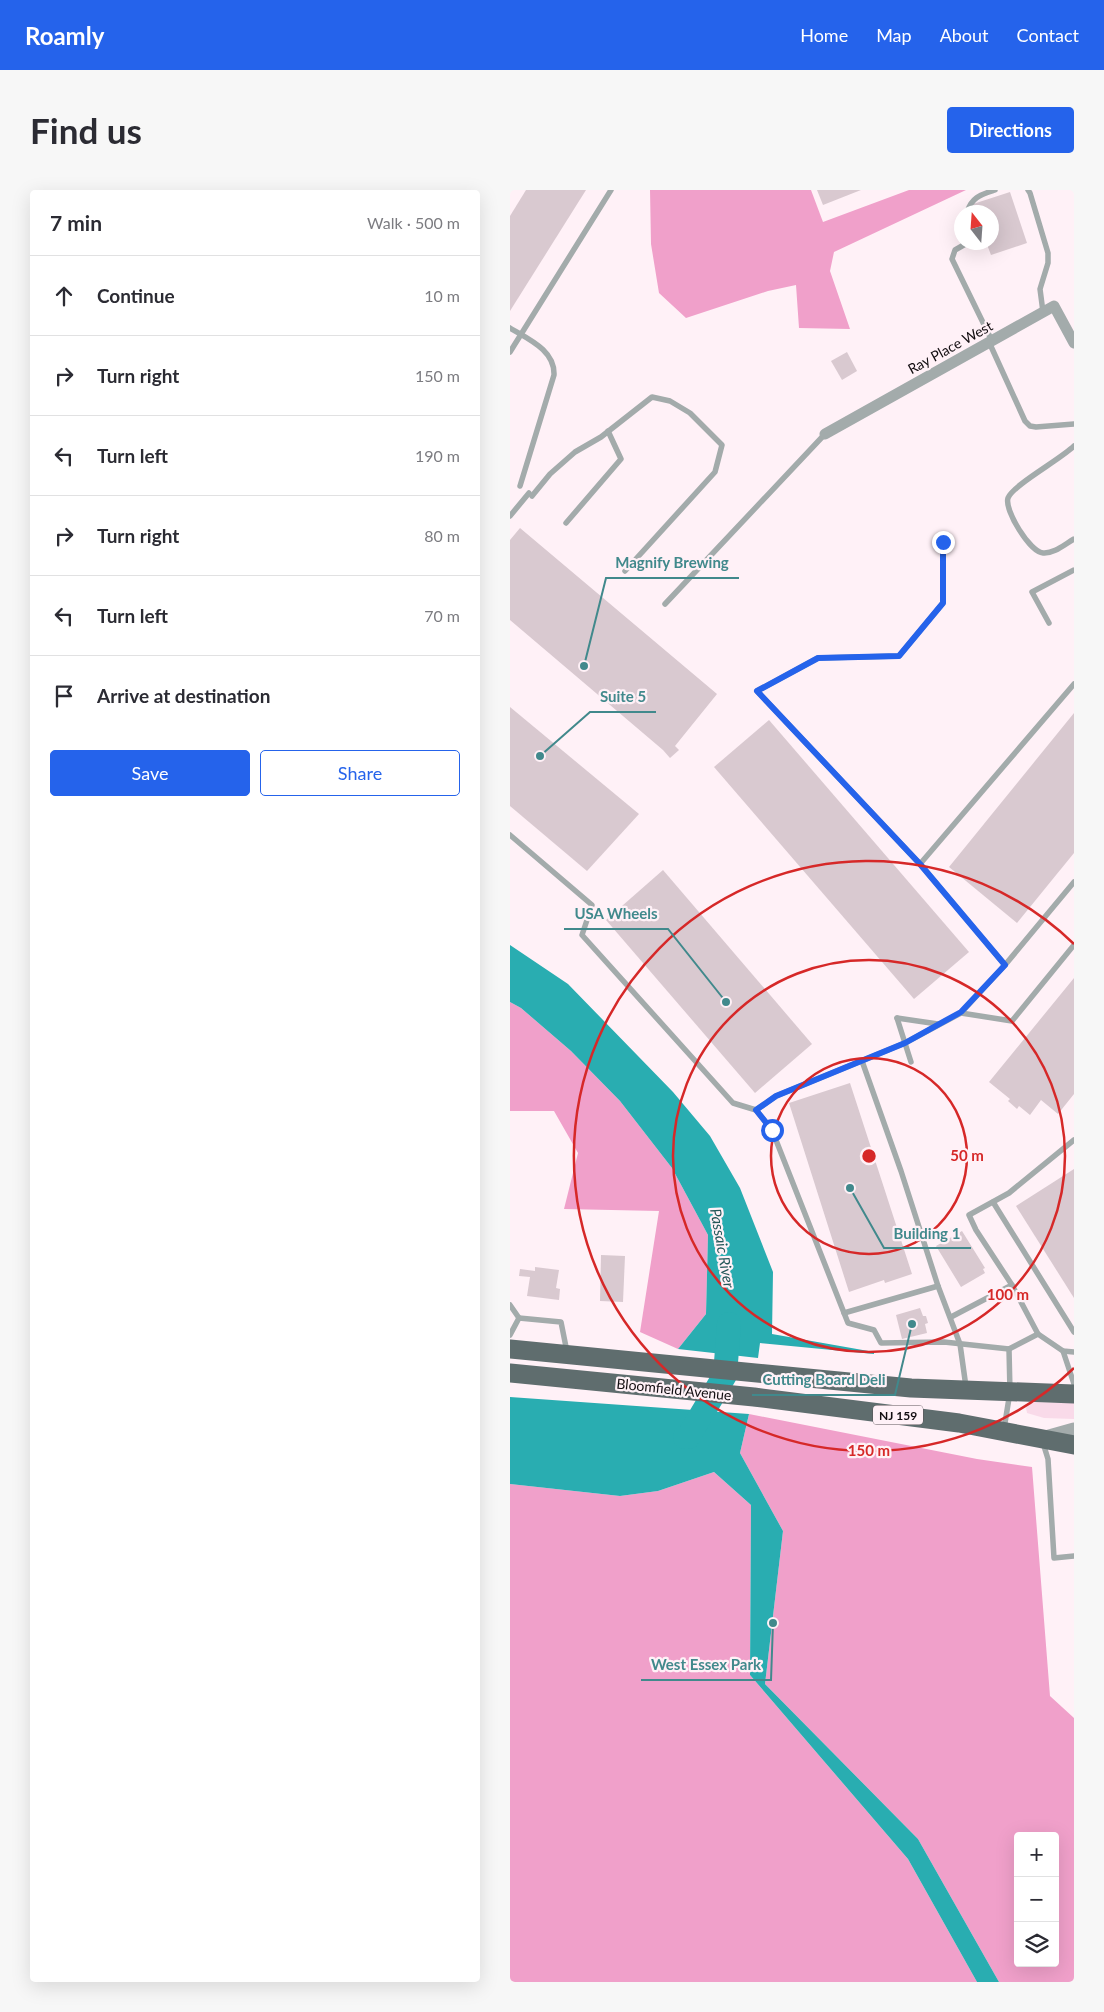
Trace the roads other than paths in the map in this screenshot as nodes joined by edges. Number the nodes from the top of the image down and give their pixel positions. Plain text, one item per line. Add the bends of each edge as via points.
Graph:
1 (611, 190) edge
2 (995, 190) edge
3 (1028, 190) edge
4 (969, 205) edge
5 (956, 250) edge
6 (1043, 312) junction
7 (510, 328) edge
8 (521, 335) junction
9 (990, 342) junction
10 (1074, 343) edge
11 (510, 352) edge
12 (1074, 424) edge
13 (608, 431) junction
14 (825, 434) joint
15 (1074, 446) edge
16 (520, 486) dead end
17 (510, 516) edge
18 (566, 523) dead end
19 (1074, 539) edge
20 (943, 542) dead end
21 (1074, 570) edge
22 (625, 571) dead end
23 (666, 604) dead end
24 (1048, 623) dead end
25 (1074, 684) edge
26 (510, 836) edge
27 (920, 864) junction
28 (1074, 882) edge
29 (1074, 945) edge
30 (1005, 965) junction
31 (961, 1012) junction
32 (938, 1024) junction
33 (905, 1043) junction
34 (862, 1061) junction
35 (911, 1062) dead end
36 (756, 1110) junction
37 (1074, 1140) edge
38 (993, 1202) junction
39 (1012, 1285) junction
40 (938, 1286) junction
41 (510, 1304) edge
42 (844, 1313) junction
43 (951, 1317) junction
44 (519, 1318) junction
45 (1074, 1332) edge
46 (510, 1334) edge
47 (1038, 1334) junction
48 (960, 1344) junction
49 (510, 1349) edge
50 (1009, 1349) junction
51 (1063, 1351) junction
52 (1074, 1352) edge
53 (568, 1354) junction
54 (510, 1372) edge
55 (1074, 1384) edge
56 (967, 1391) junction
57 (1010, 1392) junction
58 (1074, 1394) edge
59 (1074, 1430) edge
60 (1004, 1431) junction
61 (1041, 1439) junction
62 (1074, 1445) edge
63 (1074, 1556) edge

1 - 8 lane
2 - 4 lane via 976,196
3 - 6 lane via 1048,253 1040,289
5 - 9 lane via 952,259
6 - 9 street, Ray Place West
6 - 10 street via 1054,306
7 - 8 lane
8 - 11 lane
8 - 16 lane via 546,352 554,375
9 - 12 lane via 1030,426
9 - 14 street, Ray Place West
13 - 17 lane via 550,474
13 - 18 lane via 620,459
13 - 22 lane via 652,397 670,401 690,413 722,445 715,472
14 - 23 lane
15 - 19 lane via 1008,497 1007,506 1038,551 1055,550
20 - 27 lane via 943,603 899,656 818,658 757,691
21 - 24 lane via 1032,592
25 - 27 lane
26 - 36 lane via 592,905 582,936 733,1103
27 - 30 lane
28 - 30 lane
29 - 31 lane via 1012,1021
30 - 31 lane
31 - 32 lane
32 - 33 lane
32 - 33 lane via 897,1018
33 - 34 lane
33 - 35 lane
34 - 36 lane via 776,1096
34 - 40 lane
36 - 42 lane via 772,1130
37 - 38 lane via 1009,1193
38 - 39 lane via 969,1215
38 - 45 lane
39 - 43 lane
39 - 47 lane
40 - 42 lane
40 - 43 lane
41 - 44 lane
42 - 48 lane via 848,1323 874,1330 882,1343
43 - 48 lane
44 - 46 lane
44 - 53 lane via 561,1322
47 - 50 lane
47 - 51 lane
48 - 50 lane
48 - 56 lane
49 - 53 main road, Bloomfield Avenue / NJ 159
50 - 57 lane
51 - 52 lane
51 - 55 lane
53 - 56 main road, Bloomfield Avenue / NJ 159
54 - 60 main road, Bloomfield Avenue / NJ 159 via 754,1397
56 - 57 main road, Bloomfield Avenue / NJ 159
57 - 58 main road, Bloomfield Avenue / NJ 159
57 - 60 lane
59 - 61 street, NJ 159
60 - 61 main road, Bloomfield Avenue / NJ 159
61 - 62 main road, Bloomfield Avenue
61 - 63 lane via 1048,1459 1054,1558

